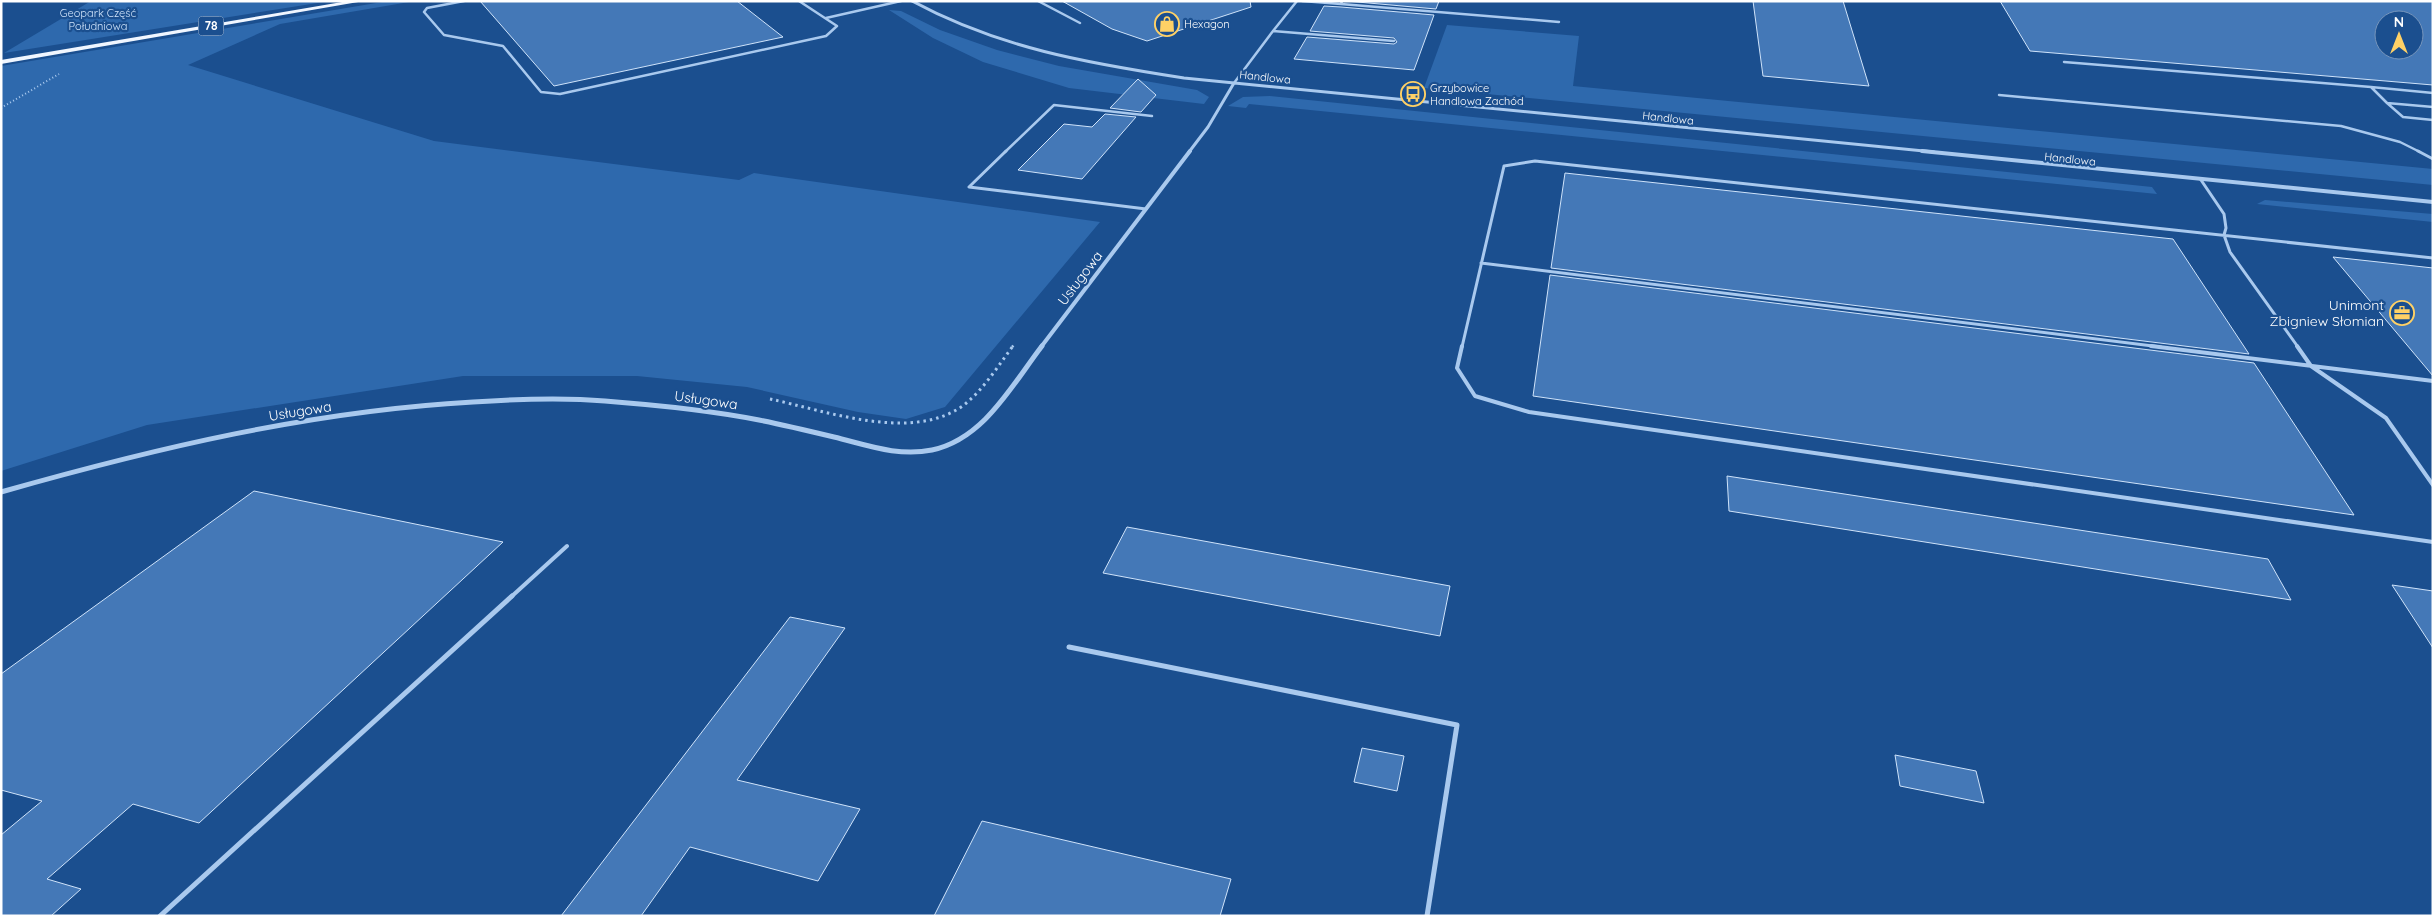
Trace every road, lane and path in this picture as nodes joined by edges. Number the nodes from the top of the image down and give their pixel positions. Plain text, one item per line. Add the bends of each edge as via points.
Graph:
1 (361, 1) edge
2 (464, 1) edge
3 (799, 1) edge
4 (901, 1) edge
5 (912, 1) edge
6 (1038, 1) edge
7 (1297, 1) edge
8 (1302, 1) edge
9 (1342, 3) edge
10 (826, 18) junction
11 (1559, 22) dead end
12 (1080, 23) dead end
13 (1273, 31) junction
14 (1394, 42) dead end
15 (1, 62) edge
16 (2064, 62) dead end
17 (1234, 83) junction
18 (2371, 87) junction
19 (2433, 93) edge
20 (1999, 95) dead end
21 (2387, 103) junction
22 (2433, 107) edge
23 (1152, 116) dead end
24 (2433, 120) edge
25 (2433, 159) edge
26 (2201, 180) junction
27 (2433, 202) edge
28 (1146, 209) junction
29 (2224, 235) junction
30 (2433, 258) edge
31 (1481, 263) junction
32 (1017, 341) dead end
33 (2311, 366) junction
34 (2433, 381) edge
35 (769, 398) dead end
36 (2433, 485) edge
37 (1, 492) edge
38 (2433, 542) edge
39 (567, 546) dead end
40 (1069, 647) dead end
41 (160, 916) edge
42 (1428, 916) edge

1 - 15 main road, 78
2 - 10 lane via 427,8 424,12 444,34 503,46 542,92 560,94 826,36 837,26
3 - 10 lane
4 - 10 lane
5 - 17 street, Handlowa via 973,31 1054,55 1129,70
6 - 12 lane
7 - 13 lane
8 - 9 lane
9 - 11 lane
13 - 14 lane
13 - 17 lane
16 - 18 lane
17 - 26 street, Handlowa
17 - 28 street, Usługowa via 1208,127
18 - 19 lane
18 - 21 lane
20 - 25 lane via 2341,126 2400,142
21 - 22 lane
21 - 24 lane via 2403,117
23 - 28 lane via 1054,105 969,187
26 - 27 street, Handlowa
26 - 29 lane via 2227,219
28 - 37 street, Usługowa via 977,430 946,447 899,452 752,419 654,404 556,400 474,402 366,412 243,432 117,460
29 - 30 lane
29 - 31 lane via 1535,161 1504,166
29 - 33 lane via 2230,252
31 - 33 lane
31 - 38 lane via 1457,368 1476,396 1529,412
32 - 35 path via 963,406 927,421 891,424
33 - 34 lane
33 - 36 lane via 2386,418
39 - 41 lane
40 - 42 lane via 1457,725

